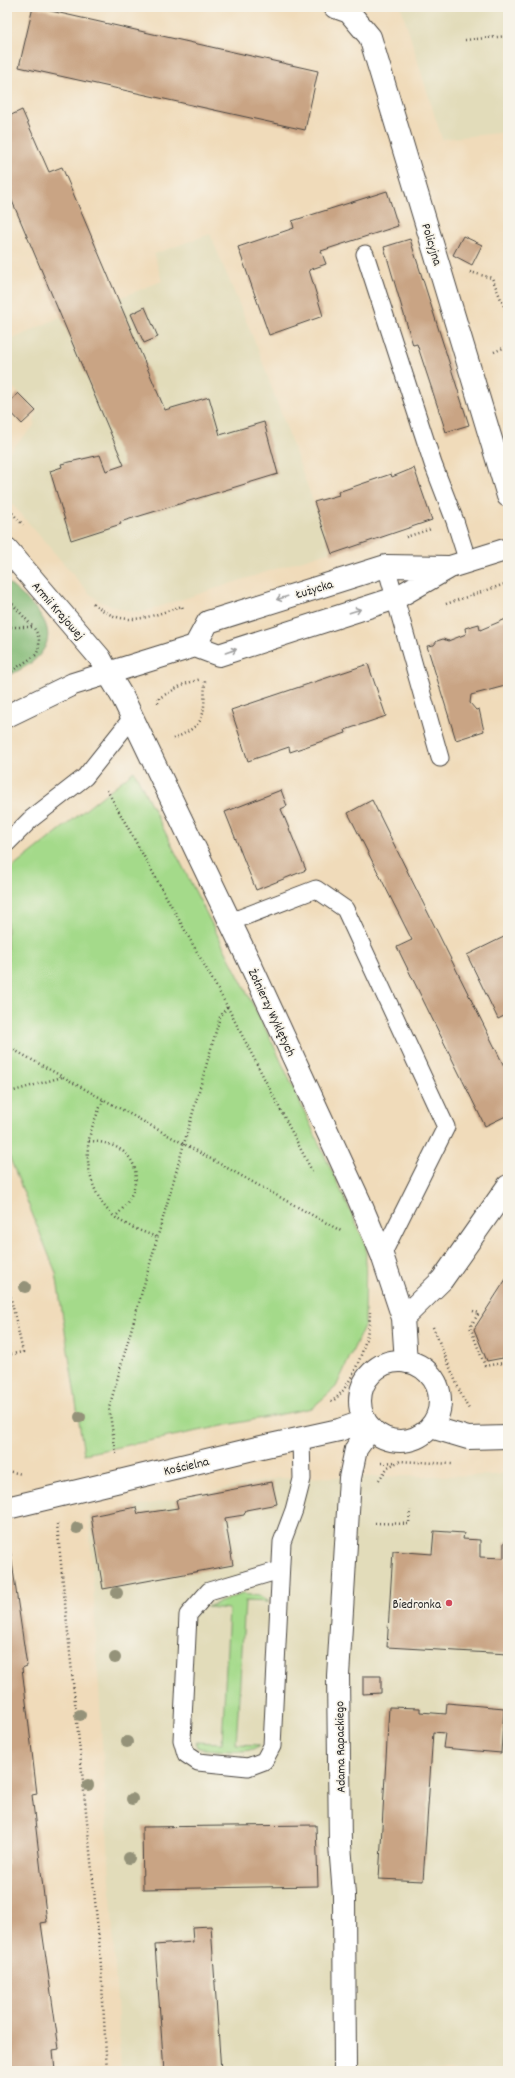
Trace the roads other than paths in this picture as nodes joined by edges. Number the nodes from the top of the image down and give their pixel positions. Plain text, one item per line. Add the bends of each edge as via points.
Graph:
1 (335, 7) edge
2 (365, 254) dead end
3 (508, 496) edge
4 (508, 549) edge
5 (7, 550) edge
6 (459, 564) junction
7 (386, 566) junction
8 (396, 598) junction
9 (195, 646) junction
10 (108, 673) junction
11 (7, 716) edge
12 (132, 718) junction
13 (440, 758) dead end
14 (7, 843) edge
15 (230, 922) junction
16 (508, 1186) edge
17 (382, 1255) junction
18 (403, 1318) junction
19 (406, 1362) junction
20 (368, 1425) junction
21 (431, 1427) junction
22 (508, 1437) edge
23 (301, 1439) junction
24 (7, 1508) edge
25 (280, 1570) junction
26 (344, 2071) edge

1 - 3 street, Policyjna via 349,12 370,37
2 - 6 lane via 433,464 455,521
4 - 6 street, Łużycka
5 - 10 street, Armii Krajowej via 100,658
6 - 7 street, Łużycka
6 - 8 street, Łużycka
7 - 8 lane
7 -> 9 street, Łużycka via 208,622
9 -> 8 street, Łużycka via 219,655
8 - 13 lane
9 - 10 street
10 - 11 street via 74,684
10 - 12 street, Żołnierzy Wyklętych
12 - 14 lane via 85,777 31,818
12 - 15 street, Żołnierzy Wyklętych
15 - 17 street, Żołnierzy Wyklętych via 356,1193
15 - 17 lane via 316,889 345,909 446,1127
16 - 18 street via 442,1280
17 - 18 street, Żołnierzy Wyklętych
18 - 19 street, Żołnierzy Wyklętych
19 - 20 street via 391,1362 378,1368 367,1379 361,1392 361,1407
19 - 21 street via 419,1366 430,1375 437,1387 440,1401 438,1414
20 - 21 street via 389,1440 405,1441 419,1437
20 - 23 street, Kościelna
20 - 26 street, Adama Rapackiego via 356,1449 350,1478 338,1676 340,1845 344,1895
21 - 22 street via 468,1438
23 - 24 street, Kościelna
23 - 25 lane via 302,1479 282,1542
25 - 25 lane via 272,1746 264,1761 248,1766 198,1762 186,1754 182,1740 188,1615 209,1591

